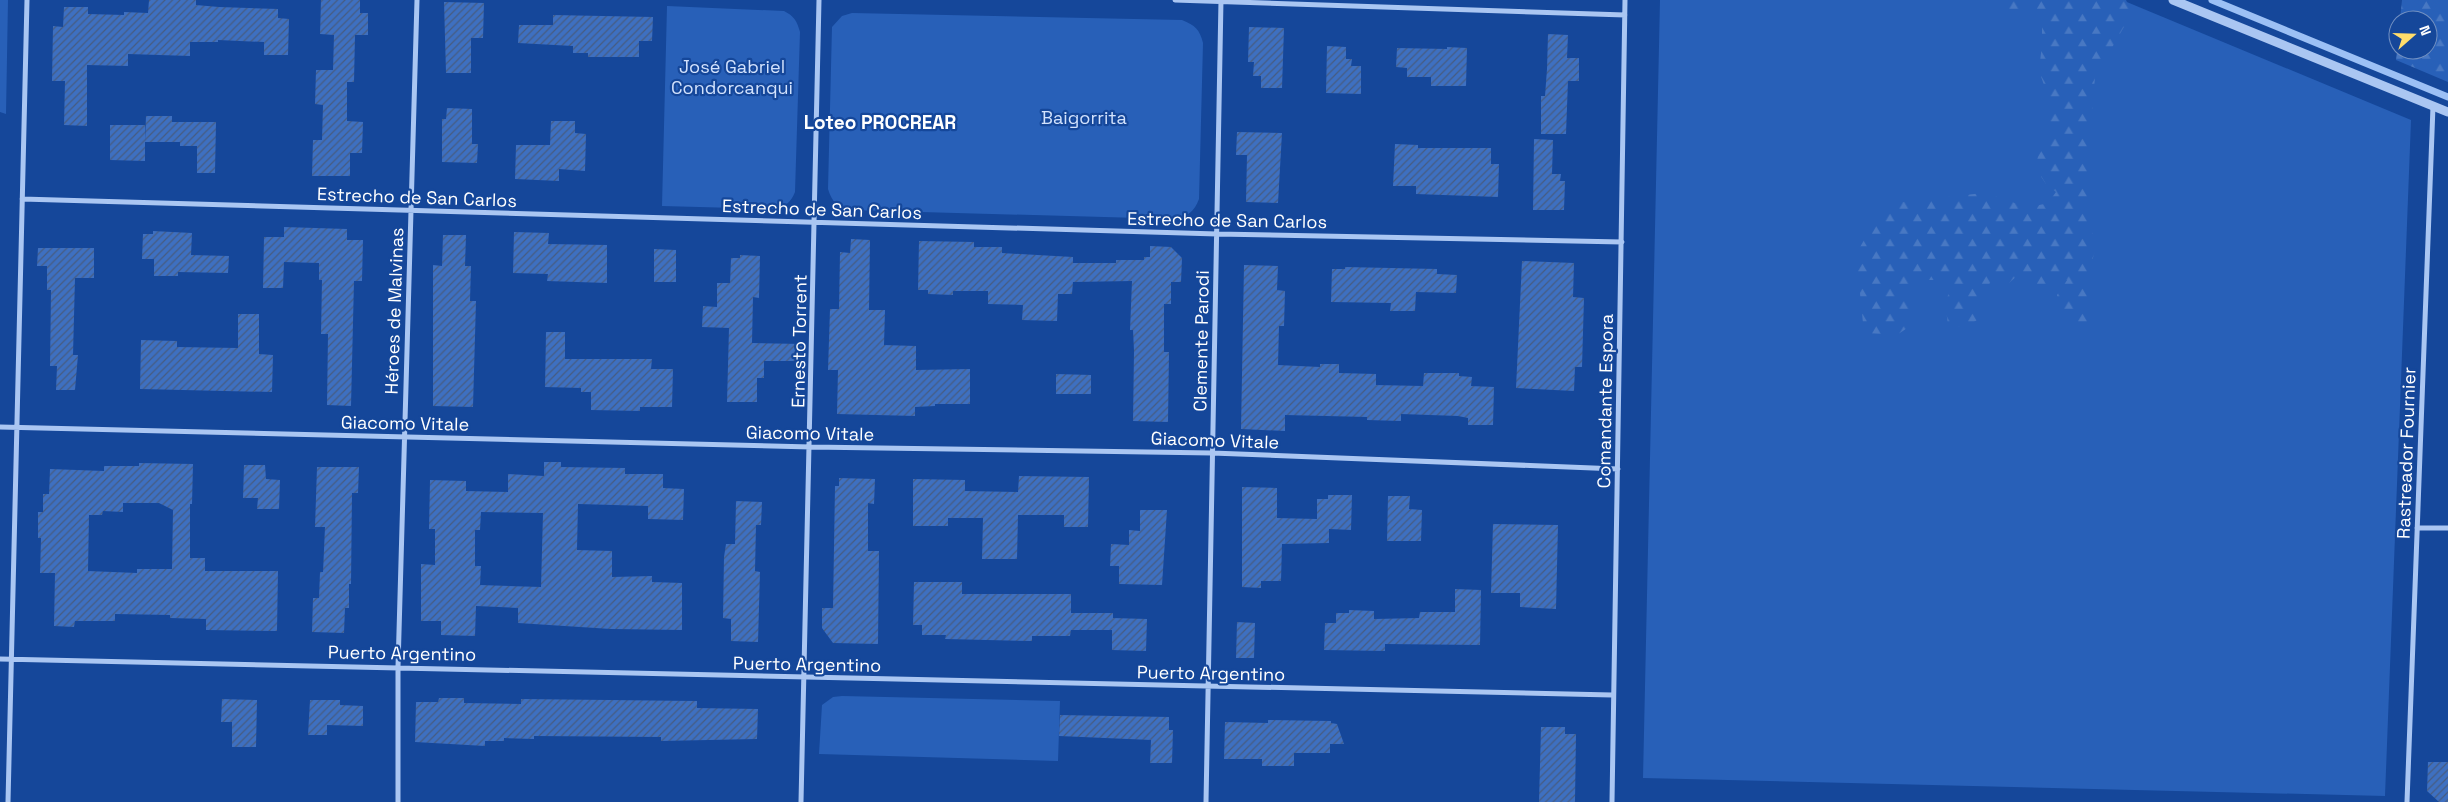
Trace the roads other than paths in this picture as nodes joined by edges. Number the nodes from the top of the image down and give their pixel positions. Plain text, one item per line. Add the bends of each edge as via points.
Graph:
1 (27, 0) edge
2 (416, 0) edge
3 (819, 0) edge
4 (1175, 0) edge
5 (1220, 0) edge
6 (1626, 0) edge
7 (2173, 0) edge
8 (1625, 14) junction
9 (2433, 106) junction
10 (2448, 112) edge
11 (22, 200) junction
12 (410, 210) junction
13 (816, 223) junction
14 (1217, 234) junction
15 (1622, 242) junction
16 (0, 427) edge
17 (16, 427) junction
18 (404, 437) junction
19 (810, 447) junction
20 (1212, 453) junction
21 (1618, 469) junction
22 (2417, 528) junction
23 (2448, 528) edge
24 (0, 658) edge
25 (12, 659) junction
26 (398, 666) junction
27 (804, 678) junction
28 (1209, 686) junction
29 (1612, 695) junction
30 (8, 802) edge
31 (398, 802) edge
32 (801, 802) edge
33 (1206, 802) edge
34 (1612, 802) edge
35 (2407, 802) edge

1 - 11 street
2 - 12 street, Héroes de Malvinas
3 - 13 street, Ernesto Torrent
4 - 5 street
5 - 8 street
5 - 14 street, Clemente Parodi
6 - 8 street, Comandante Espora
7 - 9 street
8 - 15 street, Comandante Espora
9 - 10 street
9 - 22 street, Rastreador Fournier
11 - 12 street, Estrecho de San Carlos
11 - 17 street
12 - 13 street, Estrecho de San Carlos
12 - 18 street, Héroes de Malvinas
13 - 14 street, Estrecho de San Carlos
13 - 19 street, Ernesto Torrent
14 - 15 street, Estrecho de San Carlos
14 - 20 street, Clemente Parodi
15 - 21 street, Comandante Espora
16 - 17 street, Giacomo Vitale
17 - 18 street, Giacomo Vitale
17 - 25 street
18 - 19 street, Giacomo Vitale
18 - 26 street, Héroes de Malvinas
19 - 20 street, Giacomo Vitale
19 - 27 street, Ernesto Torrent
20 - 21 street, Giacomo Vitale
20 - 28 street, Clemente Parodi
21 - 29 street, Comandante Espora
22 - 23 street
22 - 35 street, Rastreador Fournier
24 - 25 street, Puerto Argentino
25 - 26 street, Puerto Argentino
25 - 30 street
26 - 27 street, Puerto Argentino
26 - 31 street, Héroes de Malvinas
27 - 28 street, Puerto Argentino
27 - 32 street, Ernesto Torrent
28 - 29 street, Puerto Argentino
28 - 33 street, Clemente Parodi
29 - 34 street, Comandante Espora

